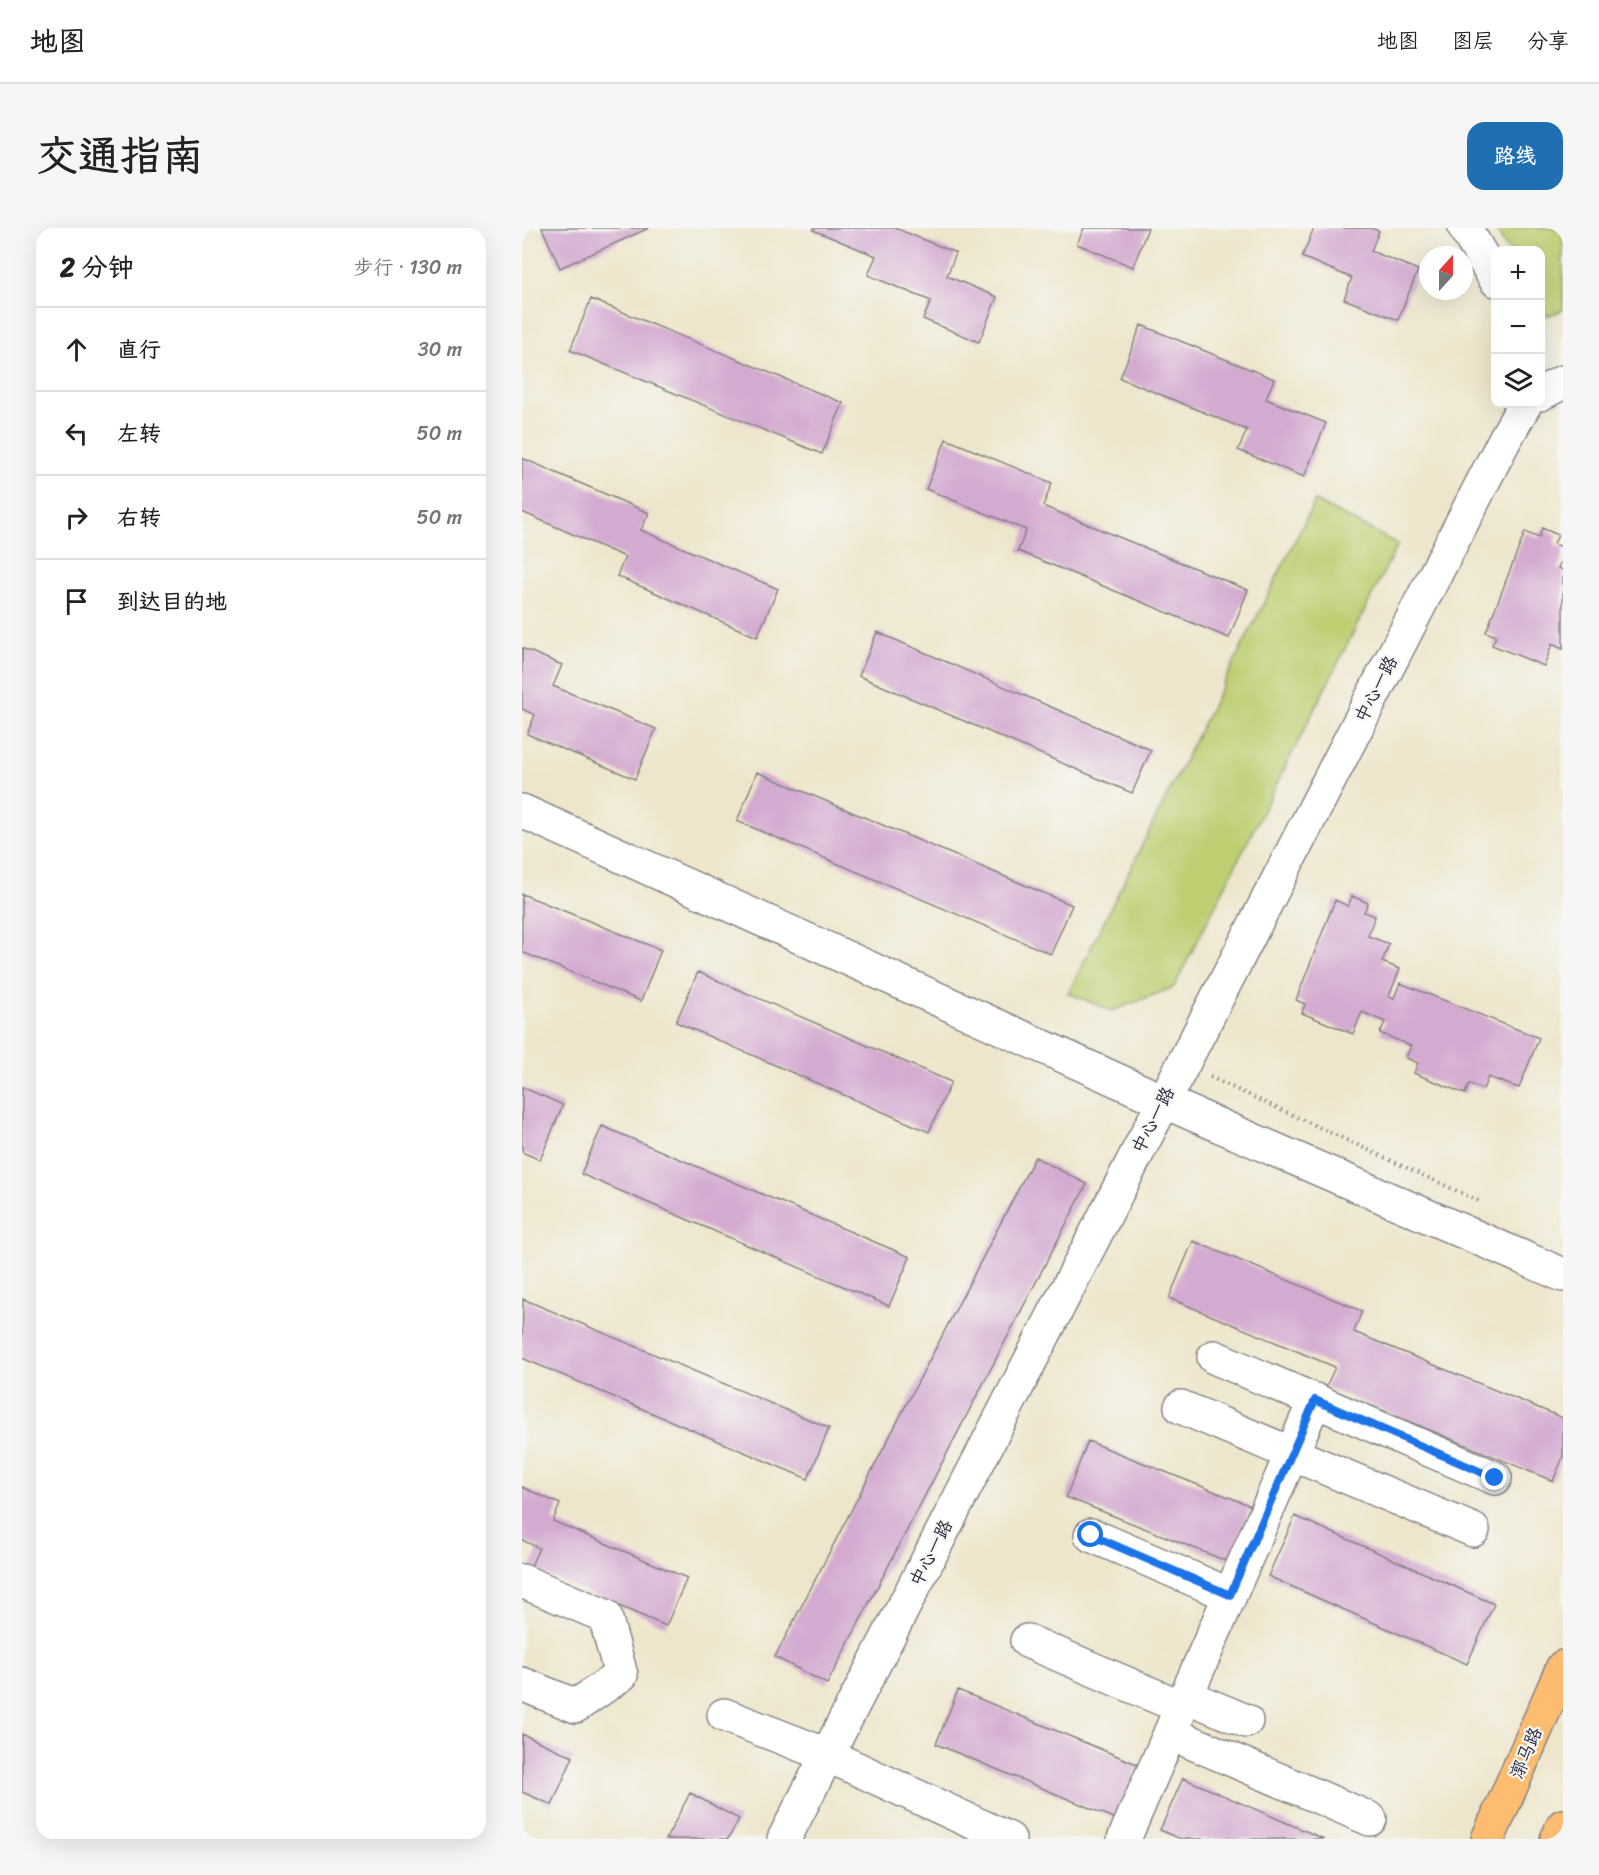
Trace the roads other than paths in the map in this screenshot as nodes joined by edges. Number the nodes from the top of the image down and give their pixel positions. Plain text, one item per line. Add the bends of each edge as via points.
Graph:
1 (1465, 228) edge
2 (1491, 272) edge
3 (1563, 382) edge
4 (1545, 391) edge
5 (1523, 408) edge
6 (522, 811) edge
7 (1163, 1101) junction
8 (1563, 1275) edge
9 (1214, 1357) dead end
10 (1315, 1400) junction
11 (1181, 1407) dead end
12 (1292, 1453) junction
13 (1495, 1478) dead end
14 (1473, 1530) dead end
15 (1091, 1535) dead end
16 (522, 1581) edge
17 (1230, 1595) junction
18 (1027, 1641) dead end
19 (1563, 1667) edge
20 (522, 1684) edge
21 (1179, 1712) junction
22 (724, 1715) dead end
23 (1246, 1721) dead end
24 (827, 1755) junction
25 (1370, 1819) dead end
26 (1563, 1826) edge
27 (784, 1839) edge
28 (1009, 1839) edge
29 (1124, 1839) edge
30 (1488, 1839) edge
31 (1557, 1839) edge

1 - 2 street
3 - 4 street
5 - 7 street, 中心一路
6 - 7 street
7 - 8 street
7 - 24 street, 中心一路
9 - 10 street
10 - 12 street
10 - 13 street
11 - 12 street
12 - 14 street
12 - 17 street
15 - 17 street
16 - 20 street via 605,1616 621,1675 576,1706
17 - 21 street
18 - 21 street
19 - 30 main road, 漷马路
21 - 23 street
21 - 25 street
21 - 29 street
22 - 24 street
24 - 27 street, 中心一路
24 - 28 street
26 - 31 main road

